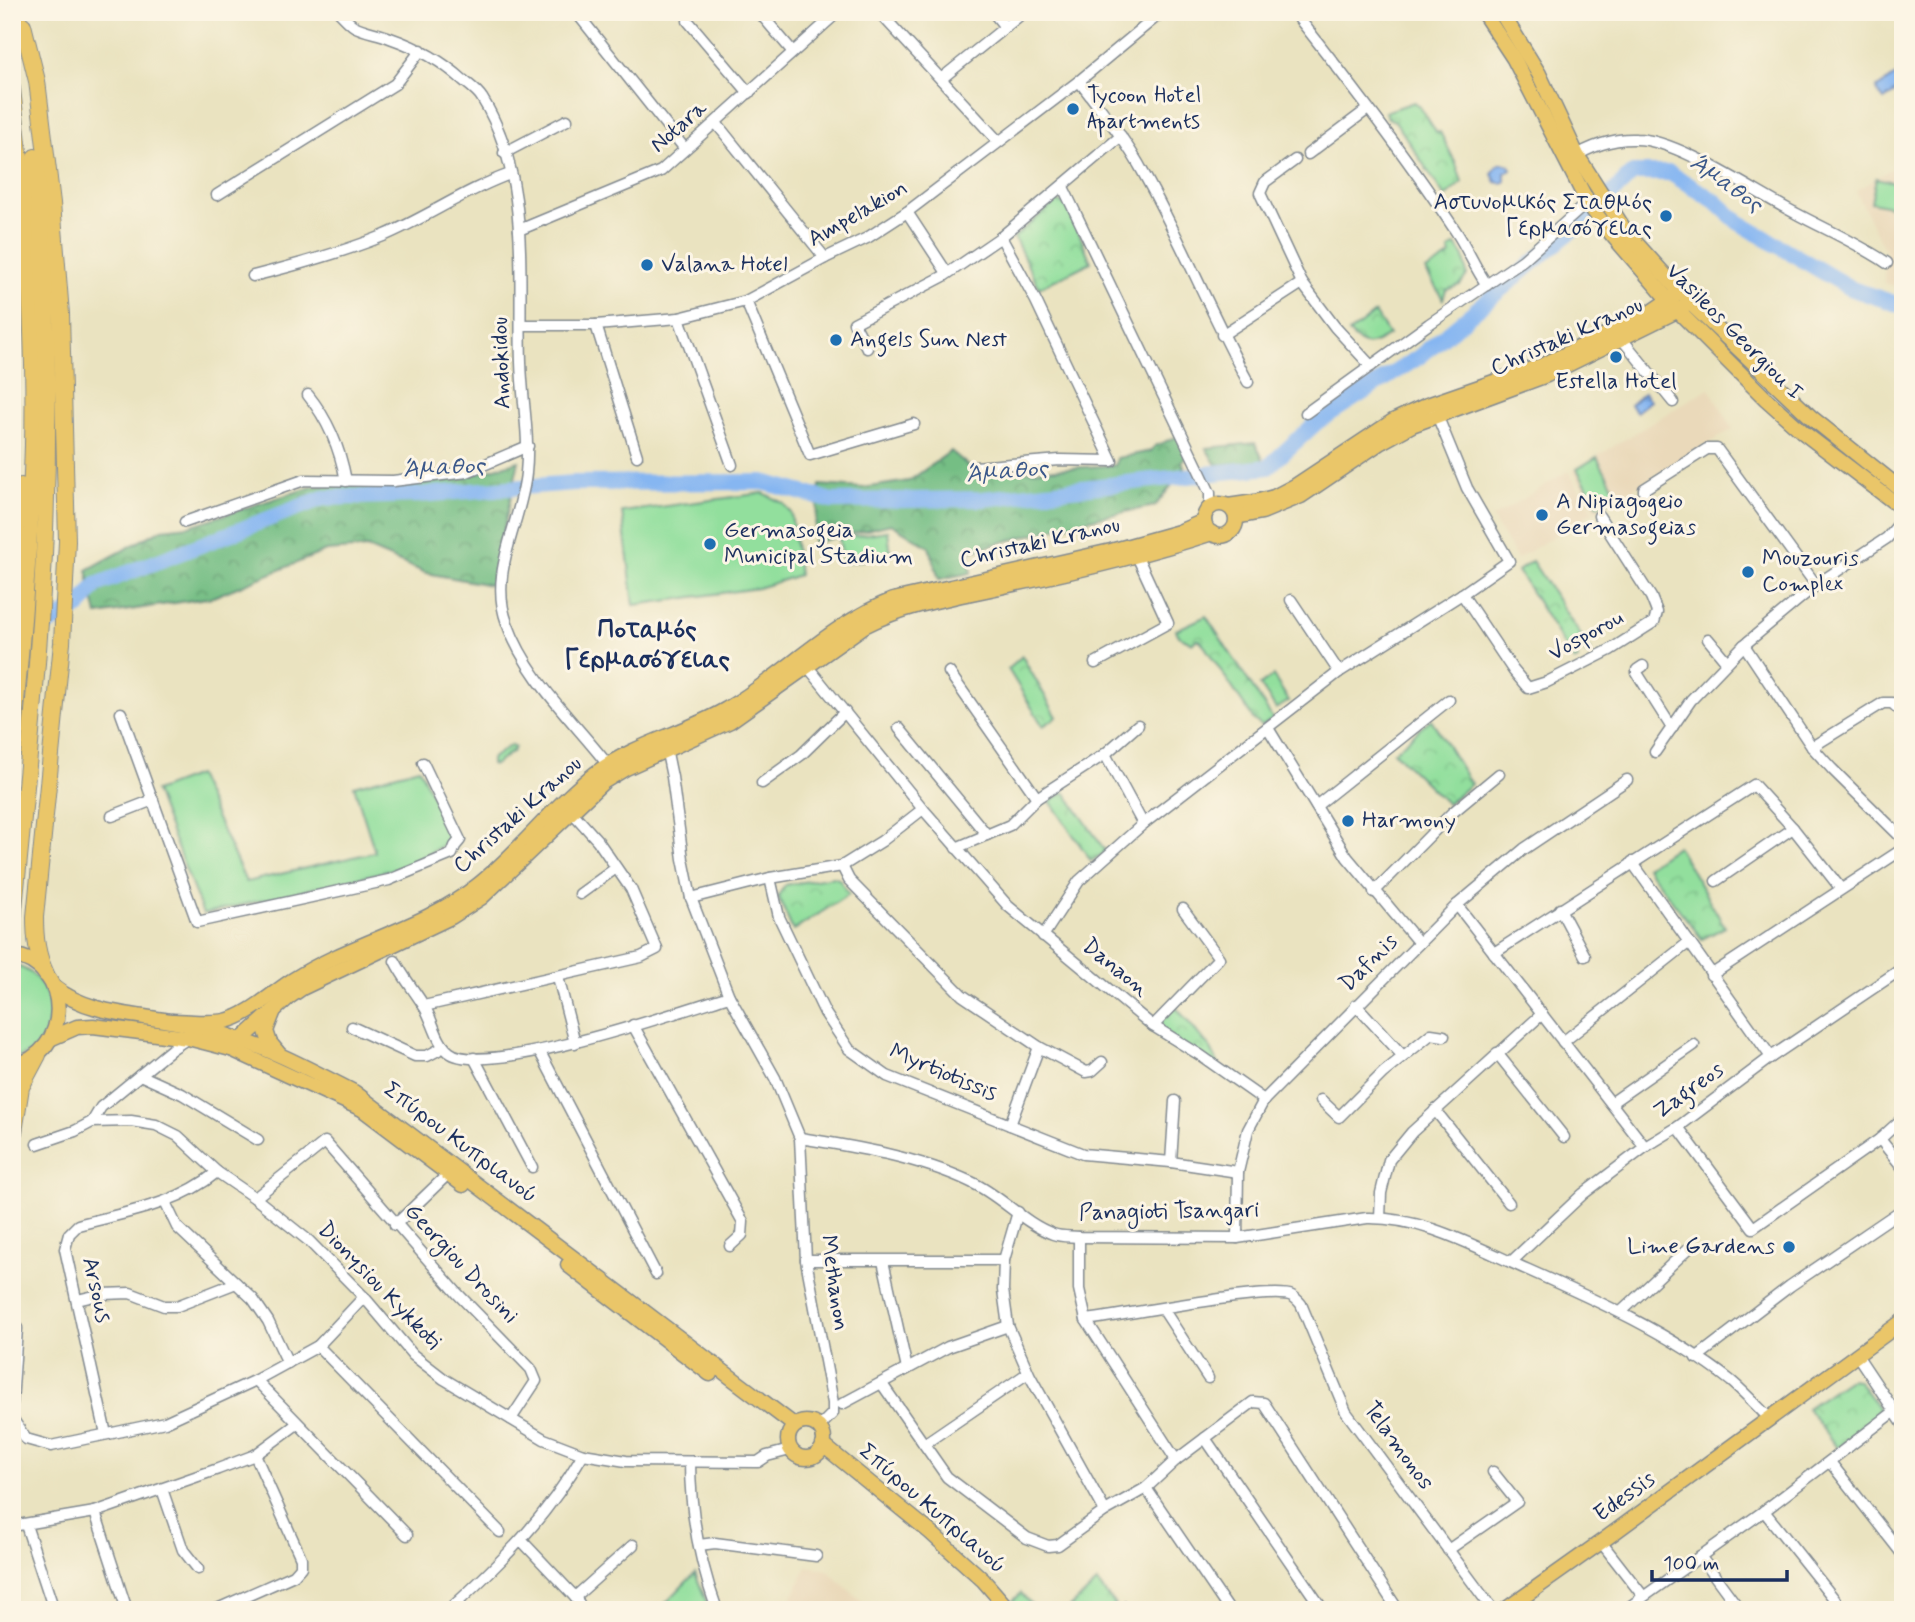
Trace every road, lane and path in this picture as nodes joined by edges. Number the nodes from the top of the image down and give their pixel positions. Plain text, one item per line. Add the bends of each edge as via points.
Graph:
1 (339, 12) edge
2 (576, 12) edge
3 (759, 12) edge
4 (838, 12) edge
5 (879, 12) edge
6 (993, 12) edge
7 (1024, 12) edge
8 (1162, 12) edge
9 (1294, 12) edge
10 (1483, 12) edge
11 (1501, 12) edge
12 (22, 19) edge
13 (688, 21) dead end
14 (1006, 27) junction
15 (421, 50) junction
16 (793, 52) junction
17 (941, 79) junction
18 (1079, 81) junction
19 (12, 89) edge
20 (749, 93) junction
21 (1368, 109) junction
22 (567, 120) dead end
23 (716, 123) junction
24 (12, 126) edge
25 (1121, 136) junction
26 (999, 141) junction
27 (685, 149) junction
28 (504, 153) junction
29 (1308, 154) dead end
30 (1571, 158) junction
31 (1295, 160) dead end
32 (510, 174) junction
33 (1063, 187) junction
34 (217, 195) dead end
35 (1592, 200) junction
36 (907, 212) junction
37 (519, 230) junction
38 (1001, 237) junction
39 (825, 258) junction
40 (1887, 263) dead end
41 (947, 273) junction
42 (253, 276) dead end
43 (1302, 283) junction
44 (1486, 285) junction
45 (746, 301) junction
46 (1679, 302) junction
47 (679, 318) junction
48 (521, 325) junction
49 (596, 325) junction
50 (1222, 335) junction
51 (1622, 339) junction
52 (867, 348) dead end
53 (1371, 366) junction
54 (1248, 382) dead end
55 (308, 395) dead end
56 (1673, 402) dead end
57 (1432, 410) junction
58 (1306, 413) dead end
59 (914, 424) dead end
60 (528, 446) junction
61 (637, 456) dead end
62 (732, 465) dead end
63 (975, 467) dead end
64 (346, 481) junction
65 (1903, 491) edge
66 (1644, 492) dead end
67 (1903, 509) edge
68 (1218, 512) junction
69 (1598, 516) dead end
70 (1903, 519) edge
71 (185, 522) dead end
72 (1137, 556) junction
73 (20, 567) edge
74 (12, 574) edge
75 (1816, 585) junction
76 (1462, 594) junction
77 (1290, 600) dead end
78 (1708, 639) dead end
79 (1744, 645) junction
80 (1727, 662) junction
81 (1095, 663) dead end
82 (1643, 666) dead end
83 (808, 667) junction
84 (948, 672) dead end
85 (1339, 672) junction
86 (1449, 700) dead end
87 (845, 712) junction
88 (121, 713) dead end
89 (1903, 713) edge
90 (1138, 725) dead end
91 (899, 728) dead end
92 (1268, 728) junction
93 (1672, 728) junction
94 (665, 743) junction
95 (1812, 747) junction
96 (12, 748) edge
97 (1655, 752) dead end
98 (1105, 754) junction
99 (424, 763) dead end
100 (608, 765) junction
101 (1499, 774) dead end
102 (1627, 780) dead end
103 (762, 783) dead end
104 (1037, 798) junction
105 (153, 800) junction
106 (1316, 806) junction
107 (923, 809) junction
108 (572, 812) junction
109 (112, 816) dead end
110 (1143, 824) junction
111 (1793, 828) junction
112 (987, 835) junction
113 (1903, 839) edge
114 (956, 848) junction
115 (1903, 849) edge
116 (1632, 862) junction
117 (842, 866) junction
118 (616, 867) junction
119 (770, 878) junction
120 (1716, 881) dead end
121 (1841, 889) junction
122 (1374, 892) junction
123 (580, 894) dead end
124 (691, 898) junction
125 (1457, 905) junction
126 (1183, 909) dead end
127 (1560, 909) junction
128 (12, 929) edge
129 (1043, 936) junction
130 (1419, 943) junction
131 (1688, 943) junction
132 (1494, 953) junction
133 (12, 955) edge
134 (1586, 956) dead end
135 (395, 961) dead end
136 (1903, 968) edge
137 (1711, 975) junction
138 (558, 977) junction
139 (50, 981) junction
140 (729, 996) junction
141 (1356, 1005) junction
142 (424, 1006) junction
143 (275, 1009) junction
144 (1542, 1014) junction
145 (172, 1021) junction
146 (634, 1025) junction
147 (1153, 1026) junction
148 (352, 1027) dead end
149 (1444, 1036) dead end
150 (52, 1038) junction
151 (188, 1038) junction
152 (1563, 1042) junction
153 (575, 1043) junction
154 (236, 1045) junction
155 (1694, 1045) dead end
156 (444, 1047) junction
157 (1039, 1047) junction
158 (540, 1052) junction
159 (1497, 1053) junction
160 (279, 1054) junction
161 (38, 1055) junction
162 (1403, 1056) junction
163 (1771, 1057) junction
164 (474, 1058) junction
165 (1102, 1062) dead end
166 (12, 1066) edge
167 (140, 1075) junction
168 (1264, 1100) junction
169 (1321, 1100) dead end
170 (1175, 1101) dead end
171 (1611, 1103) junction
172 (1435, 1110) junction
173 (1903, 1118) edge
174 (92, 1122) junction
175 (1010, 1125) junction
176 (1678, 1127) junction
177 (1564, 1137) dead end
178 (800, 1138) junction
179 (1880, 1139) junction
180 (258, 1140) dead end
181 (37, 1144) dead end
182 (12, 1145) edge
183 (1645, 1147) junction
184 (1171, 1162) junction
185 (532, 1167) dead end
186 (1903, 1168) edge
187 (217, 1172) junction
188 (1238, 1172) junction
189 (448, 1174) junction
190 (255, 1198) junction
191 (165, 1202) junction
192 (1508, 1203) dead end
193 (1903, 1209) edge
194 (1018, 1212) junction
195 (1380, 1218) junction
196 (395, 1225) junction
197 (1079, 1237) junction
198 (1237, 1238) junction
199 (730, 1246) dead end
200 (1688, 1249) dead end
201 (806, 1260) junction
202 (1004, 1260) junction
203 (883, 1261) junction
204 (1511, 1262) junction
205 (656, 1274) dead end
206 (236, 1283) junction
207 (364, 1297) junction
208 (78, 1300) junction
209 (1163, 1309) junction
210 (1621, 1312) junction
211 (1086, 1320) junction
212 (1903, 1321) edge
213 (1007, 1326) junction
214 (17, 1328) dead end
215 (318, 1346) junction
216 (1857, 1355) junction
217 (1696, 1358) junction
218 (288, 1363) junction
219 (907, 1369) junction
220 (1028, 1373) junction
221 (1208, 1378) dead end
222 (256, 1380) junction
223 (882, 1384) junction
224 (12, 1404) edge
225 (842, 1404) dead end
226 (1894, 1412) junction
227 (12, 1418) edge
228 (1769, 1418) junction
229 (511, 1419) junction
230 (297, 1424) junction
231 (1903, 1424) edge
232 (819, 1427) junction
233 (791, 1429) junction
234 (106, 1434) junction
235 (1205, 1438) junction
236 (924, 1444) junction
237 (821, 1449) junction
238 (790, 1450) junction
239 (583, 1454) junction
240 (255, 1455) junction
241 (1176, 1460) junction
242 (690, 1462) junction
243 (1829, 1462) junction
244 (1493, 1472) dead end
245 (1146, 1488) junction
246 (162, 1489) junction
247 (1105, 1511) junction
248 (1764, 1511) junction
249 (95, 1512) junction
250 (26, 1525) junction
251 (12, 1526) edge
252 (500, 1532) dead end
253 (407, 1535) dead end
254 (522, 1541) junction
255 (1601, 1542) junction
256 (634, 1545) dead end
257 (699, 1545) junction
258 (1448, 1550) junction
259 (1903, 1555) edge
260 (816, 1556) dead end
261 (1700, 1556) junction
262 (198, 1569) dead end
263 (1643, 1596) junction
264 (575, 1597) junction
265 (54, 1610) edge
266 (127, 1610) edge
267 (215, 1610) edge
268 (449, 1610) edge
269 (583, 1610) edge
270 (717, 1610) edge
271 (1001, 1610) edge
272 (1009, 1610) edge
273 (1119, 1610) edge
274 (1130, 1610) edge
275 (1229, 1610) edge
276 (1323, 1610) edge
277 (1398, 1610) edge
278 (1493, 1610) edge
279 (1505, 1610) edge
280 (1625, 1610) edge
281 (1740, 1610) edge
282 (1843, 1610) edge

1 - 15 street, Andokidou via 354,26
2 - 27 street
3 - 16 street
4 - 16 street, Notara
5 - 17 street
6 - 14 street
7 - 14 street
8 - 18 street, Ampelakion
9 - 21 street
10 - 30 main road, Vasileos Georgiou I
11 - 30 main road, Vasileos Georgiou I via 1539,74
12 - 128 highway via 40,201 46,442 37,655
12 - 139 highway via 37,81 61,314 67,541 62,643 35,917 38,958
13 - 20 street
14 - 17 street
15 - 28 street, Andokidou via 481,96
15 - 34 street via 395,84
16 - 20 street, Notara
17 - 26 street
18 - 25 street
18 - 26 street, Ampelakion
19 - 73 highway via 27,234 32,354 33,443
20 - 23 street, Notara
21 - 29 street
21 - 44 street via 1459,236
22 - 28 street
23 - 27 street, Notara
23 - 39 street
24 - 73 highway via 20,239 23,404
25 - 33 street
25 - 50 street via 1144,173
26 - 36 street, Ampelakion
27 - 37 street, Notara via 662,171
28 - 32 street, Andokidou
30 - 35 main road, Vasileos Georgiou I
30 - 40 street via 1609,141 1638,138 1669,146
31 - 43 street via 1265,182 1260,193
32 - 37 street, Andokidou
32 - 42 street via 384,235
33 - 38 street
33 - 68 street
35 - 44 street via 1523,260
35 - 46 main road, Vasileos Georgiou I
36 - 39 street, Ampelakion
36 - 41 street
37 - 48 street, Andokidou
38 - 41 street
38 - 63 street via 1112,461
39 - 45 street, Ampelakion
41 - 52 street via 854,323
43 - 50 street
43 - 53 street
44 - 53 street
45 - 47 street, Ampelakion
45 - 59 street via 810,455
46 - 51 main road, Christaki Kranou
46 - 57 main road, Christaki Kranou
46 - 65 main road, Vasileos Georgiou I
46 - 67 main road, Vasileos Georgiou I via 1804,433
47 - 49 street, Ampelakion
47 - 62 street
48 - 49 street, Ampelakion
48 - 60 street, Andokidou
49 - 61 street
50 - 54 street
51 - 56 street
51 - 57 main road, Christaki Kranou via 1547,375
53 - 58 street
55 - 64 street via 335,438
57 - 68 main road, Christaki Kranou via 1301,496 1262,512
57 - 76 street via 1467,488 1509,561
60 - 64 street via 467,472
60 - 100 street, Andokidou via 520,507 501,573 507,622 563,714
64 - 71 street via 304,480
66 - 75 street via 1707,449 1717,449
68 - 72 main road, Christaki Kranou
68 - 94 main road, Christaki Kranou via 1179,532 1111,551 876,606 732,706
69 - 76 street, Vosporou via 1657,612 1654,622 1610,650 1528,688
70 - 75 street via 1887,538
72 - 81 street via 1168,623
72 - 83 main road, Christaki Kranou via 896,611 864,626
73 - 74 highway
73 - 96 highway
75 - 79 street
76 - 85 street
77 - 85 street
78 - 80 street
79 - 80 street
79 - 95 street
80 - 93 street
82 - 93 street via 1637,673
83 - 87 street, Danaon
83 - 94 main road, Christaki Kranou via 730,721
84 - 104 street
85 - 92 street
86 - 106 street
87 - 103 street via 801,755
87 - 107 street, Danaon
88 - 105 street
89 - 95 street via 1892,703 1883,703
90 - 98 street
91 - 112 street
92 - 106 street
92 - 110 street
93 - 97 street
94 - 100 main road, Christaki Kranou
94 - 108 main road, Christaki Kranou via 603,782
94 - 124 street
95 - 113 street
98 - 104 street
98 - 110 street
99 - 105 street via 460,840 452,854 389,880 197,922
100 - 145 main road, Christaki Kranou via 490,875 446,907 296,978 241,1015 225,1021
101 - 122 street via 1452,813
102 - 125 street, Dafnis via 1524,849
104 - 112 street via 1010,825
105 - 109 street
106 - 122 street
107 - 114 street, Danaon
107 - 117 street
108 - 118 street
108 - 143 main road, Christaki Kranou via 498,884 466,908 302,988
110 - 129 street via 1079,881
111 - 116 street via 1754,785
111 - 120 street
111 - 121 street
112 - 114 street
114 - 129 street, Danaon via 1008,906
115 - 121 street
116 - 127 street
116 - 131 street
117 - 119 street
117 - 157 street via 849,880 962,995
118 - 123 street
118 - 138 street via 657,950
119 - 124 street
119 - 175 street, Myrtiotissis via 779,917 825,1013 849,1049 887,1076
121 - 137 street
122 - 130 street
124 - 140 street
125 - 130 street, Dafnis
125 - 132 street
126 - 147 street via 1219,958
127 - 132 street
127 - 134 street
129 - 147 street, Danaon
130 - 141 street, Dafnis
131 - 137 street
131 - 152 street
132 - 144 street
133 - 139 main road, Σπύρου Κυπριανού via 34,964
135 - 142 street
136 - 163 street, Zagreos
137 - 163 street
138 - 142 street
138 - 153 street
139 - 145 main road, Σπύρου Κυπριανού via 68,999 88,1006
139 - 150 main road via 59,1013
140 - 146 street
140 - 178 street via 775,1078
141 - 162 street
141 - 168 street, Dafnis
142 - 156 street
143 - 154 main road, Christaki Kranou
143 - 160 main road via 266,1031
144 - 152 street
144 - 159 street
145 - 154 main road, Σπύρου Κυπριανού
146 - 153 street
146 - 199 street via 743,1222 742,1235
147 - 168 street, Danaon
148 - 156 street via 415,1056 427,1056
149 - 162 street via 1432,1034
150 - 151 main road, Σπύρου Κυπριανού via 77,1027 93,1026
150 - 161 main road
151 - 154 main road, Σπύρου Κυπριανού
151 - 167 street
152 - 171 street
153 - 158 street
154 - 160 main road, Σπύρου Κυπριανού
154 - 189 main road, Σπύρου Κυπριανού via 362,1109
155 - 171 street
156 - 164 street via 452,1055
157 - 165 street via 1086,1072
157 - 175 street
158 - 164 street
158 - 205 street
159 - 172 street
159 - 177 street
160 - 233 main road, Σπύρου Κυπριανού via 365,1099
161 - 166 main road
161 - 182 highway via 21,1087
162 - 169 street via 1339,1117
163 - 176 street, Zagreos
164 - 185 street
167 - 174 street via 101,1107
167 - 180 street via 182,1094
168 - 188 street, Dafnis via 1248,1130
170 - 184 street
171 - 183 street
172 - 192 street
172 - 195 street via 1390,1160
173 - 179 street
174 - 181 street, Dionysiou Kykkoti
174 - 187 street, Dionysiou Kykkoti via 156,1125 178,1136
175 - 184 street, Myrtiotissis via 1083,1154
176 - 179 street via 1753,1228
176 - 183 street, Zagreos
178 - 194 street, Panagioti Tsangari via 939,1167 975,1183
178 - 201 street, Methanon
179 - 186 street
183 - 204 street, Zagreos via 1583,1194
184 - 188 street, Myrtiotissis
187 - 190 street, Dionysiou Kykkoti
187 - 191 street, Arsous via 186,1194
188 - 198 street, Dafnis
189 - 196 street
189 - 233 main road, Σπύρου Κυπριανού
190 - 196 street, Georgiou Drosini via 325,1142
190 - 207 street, Dionysiou Kykkoti via 309,1241
191 - 206 street via 177,1227
191 - 208 street, Arsous via 78,1225 69,1234 65,1249
193 - 217 street via 1790,1286
194 - 197 street, Panagioti Tsangari via 1056,1235
194 - 202 street
195 - 198 street, Panagioti Tsangari
195 - 204 street, Panagioti Tsangari via 1448,1234
196 - 229 street, Georgiou Drosini via 531,1369 536,1381
197 - 198 street, Panagioti Tsangari
197 - 211 street via 1079,1289
200 - 210 street
201 - 203 street
201 - 232 street, Methanon via 833,1403 833,1413
202 - 203 street
202 - 213 street
203 - 219 street
204 - 210 street, Panagioti Tsangari
206 - 208 street via 177,1307 130,1293
206 - 218 street via 268,1321
207 - 215 street
207 - 229 street, Dionysiou Kykkoti via 413,1355
208 - 234 street, Arsous
209 - 211 street
209 - 221 street
209 - 258 street, Telamonos via 1241,1297 1292,1296 1301,1304 1346,1412
210 - 217 street, Panagioti Tsangari
211 - 241 street
212 - 216 main road
213 - 219 street via 947,1347
213 - 220 street
214 - 224 street
215 - 218 street
215 - 252 street
216 - 226 street
216 - 228 main road
217 - 228 street, Panagioti Tsangari via 1731,1382
218 - 222 street
219 - 223 street
220 - 236 street
220 - 247 street
222 - 230 street
222 - 234 street via 165,1422
223 - 225 street
223 - 236 street
226 - 231 street
226 - 243 street
227 - 234 street via 26,1439 51,1446
228 - 255 main road, Edessis
229 - 239 street, Dionysiou Kykkoti
230 - 240 street
230 - 253 street
232 - 233 main road via 808,1421
232 - 237 main road via 824,1438
233 - 238 main road
235 - 241 street
235 - 276 street
235 - 277 street via 1256,1401 1264,1403
236 - 247 street via 947,1477 1042,1545 1058,1545
237 - 238 main road via 805,1458
237 - 271 main road, Σπύρου Κυπριανού via 926,1536
237 - 272 main road, Σπύρου Κυπριανού via 930,1532
238 - 242 street, Dionysiou Kykkoti via 758,1462
239 - 242 street, Dionysiou Kykkoti via 626,1461
239 - 254 street
240 - 246 street
240 - 267 street via 301,1567 294,1575
241 - 245 street
242 - 257 street
243 - 248 street
243 - 259 street
244 - 258 street via 1517,1502
245 - 247 street
245 - 275 street
246 - 249 street
246 - 262 street via 183,1550
248 - 261 street
248 - 282 street
249 - 250 street
249 - 266 street
250 - 251 street
250 - 265 street
254 - 264 street
254 - 268 street
255 - 263 street
255 - 279 main road, Edessis
256 - 264 street
257 - 260 street
257 - 270 street
258 - 278 street, Telamonos
261 - 263 street
261 - 281 street
263 - 280 street
264 - 269 street
273 - 274 street

